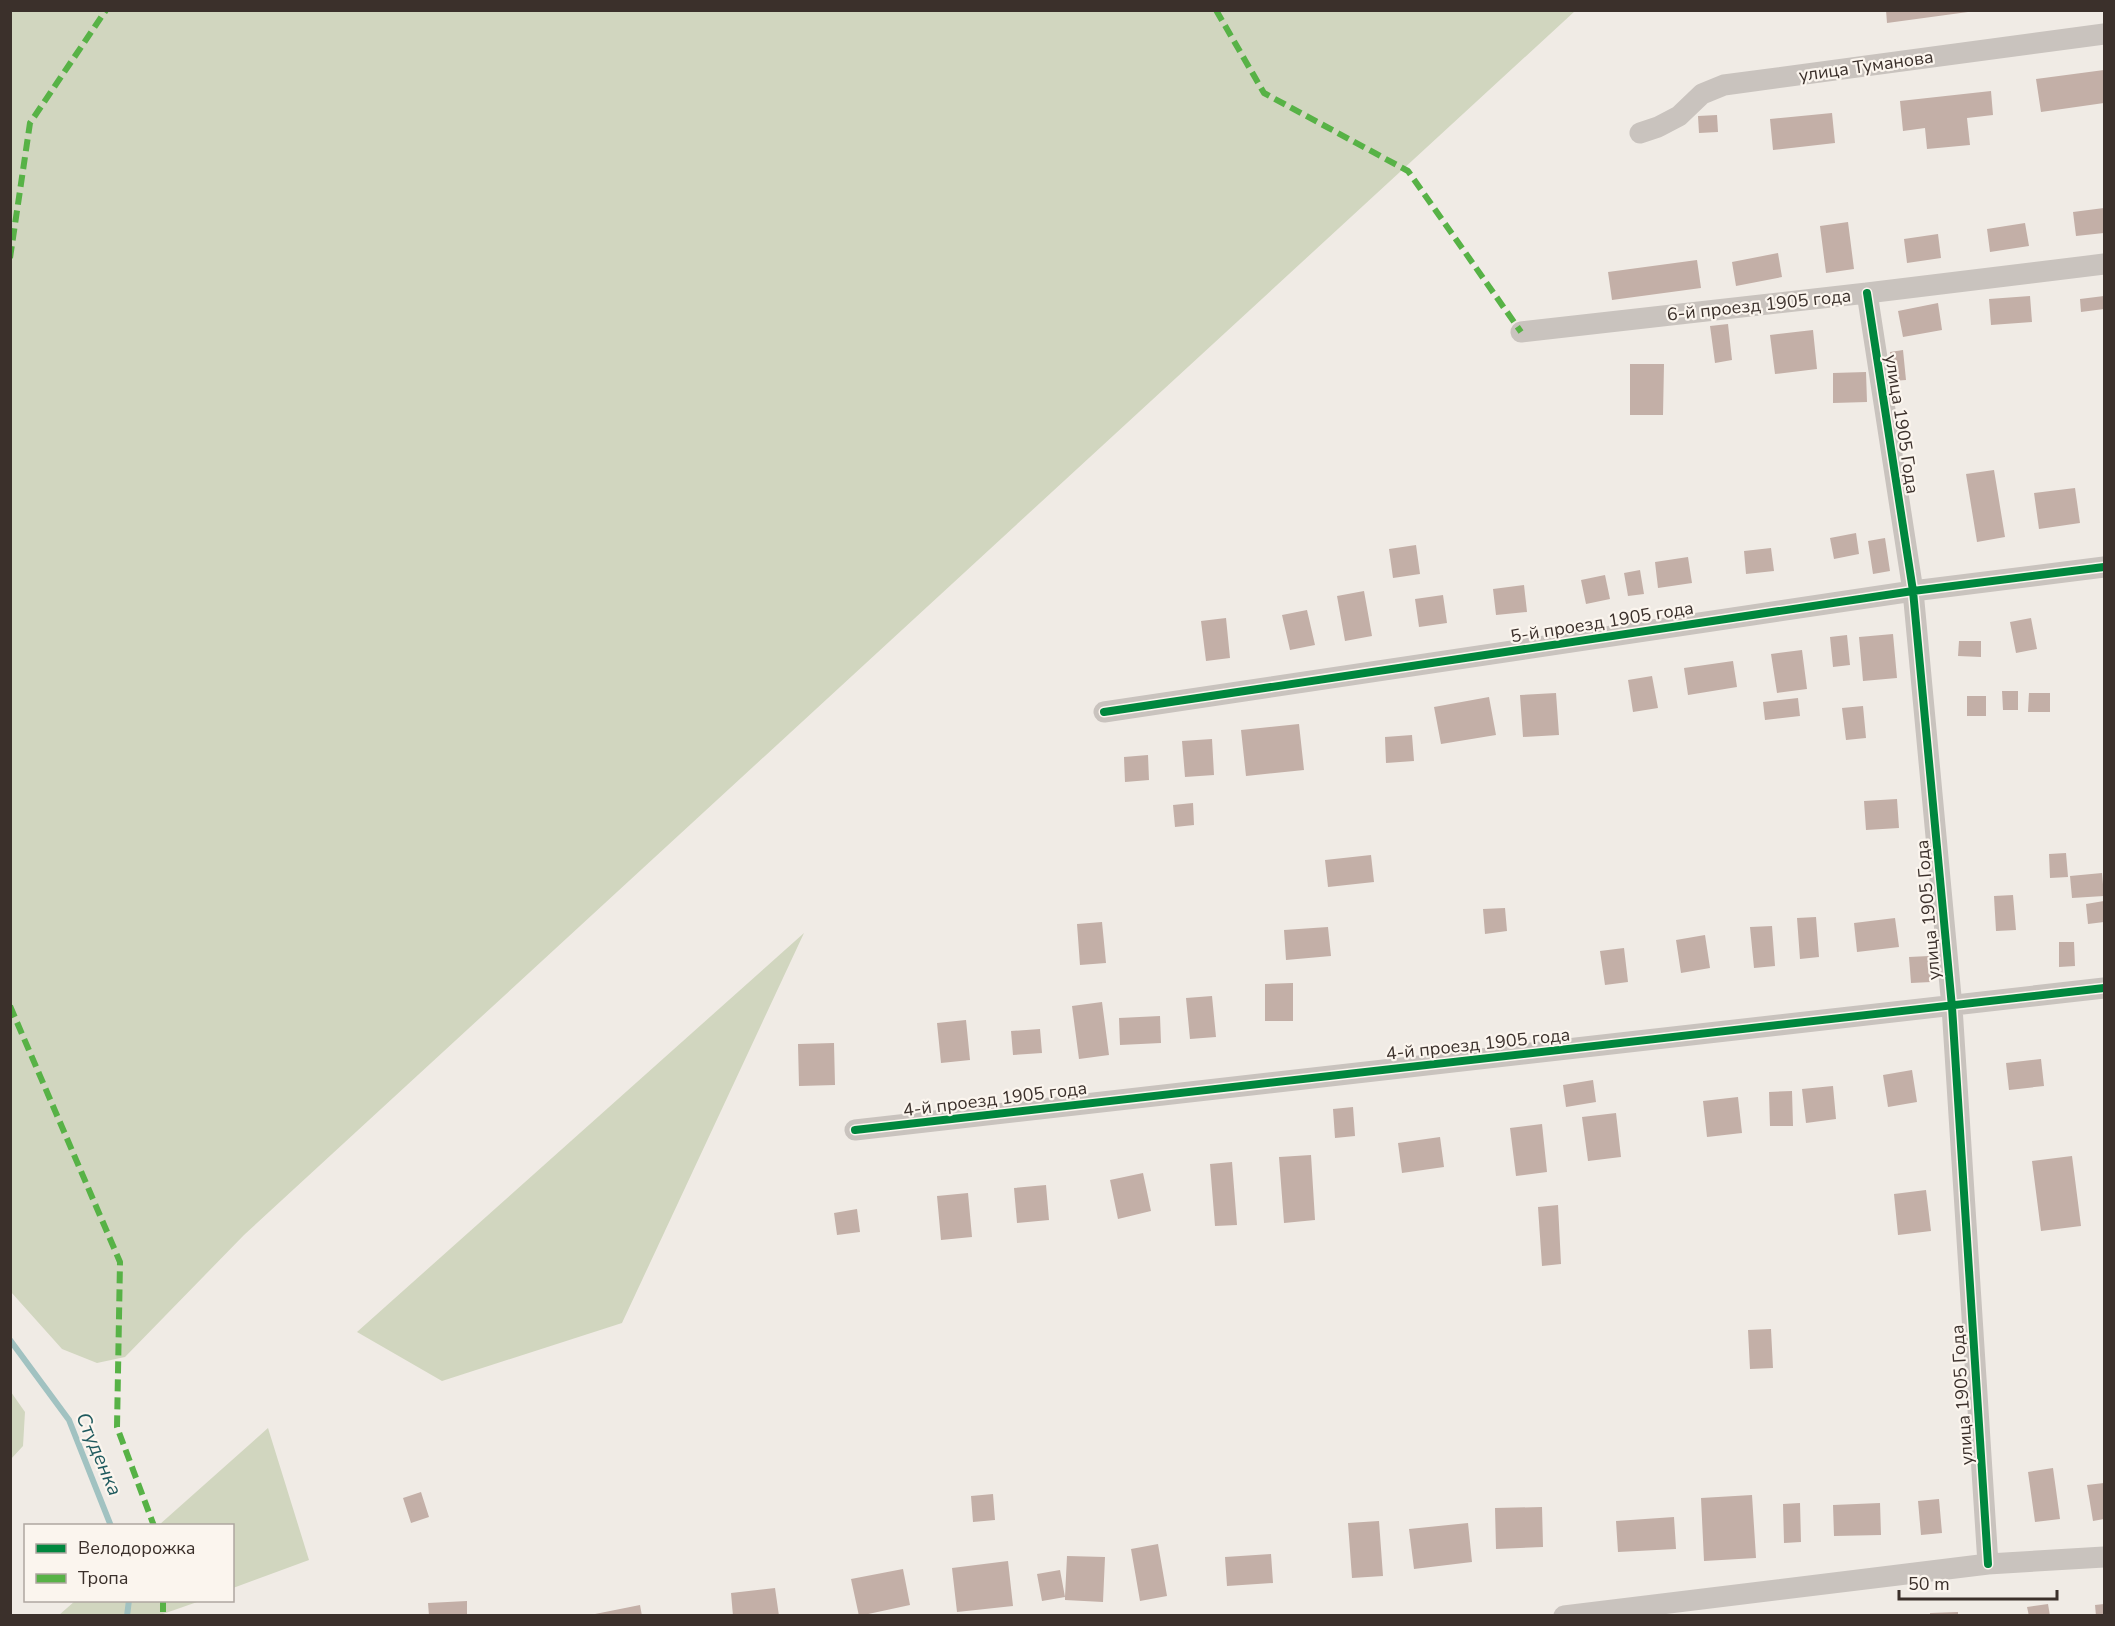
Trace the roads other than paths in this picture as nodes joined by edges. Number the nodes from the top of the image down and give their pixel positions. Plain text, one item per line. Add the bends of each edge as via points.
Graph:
1 (2104, 34) edge
2 (1640, 133) dead end
3 (2104, 264) edge
4 (1867, 293) junction
5 (1521, 332) dead end
6 (2104, 567) edge
7 (1912, 591) junction
8 (1104, 712) dead end
9 (2104, 988) edge
10 (1952, 1006) junction
11 (855, 1131) dead end
12 (2104, 1557) edge
13 (1988, 1564) junction
14 (1564, 1616) edge

1 - 2 street, улица Туманова via 1724,86 1702,94 1678,116
3 - 4 street, 6-й проезд 1905 года
4 - 5 street, 6-й проезд 1905 года
4 - 7 street, улица 1905 Года
6 - 7 street, 5-й проезд 1905 года
7 - 8 street, 5-й проезд 1905 года
7 - 10 street, улица 1905 Года
9 - 10 street, 4-й проезд 1905 года
10 - 11 street, 4-й проезд 1905 года
10 - 13 street, улица 1905 Года
12 - 13 street
13 - 14 street

